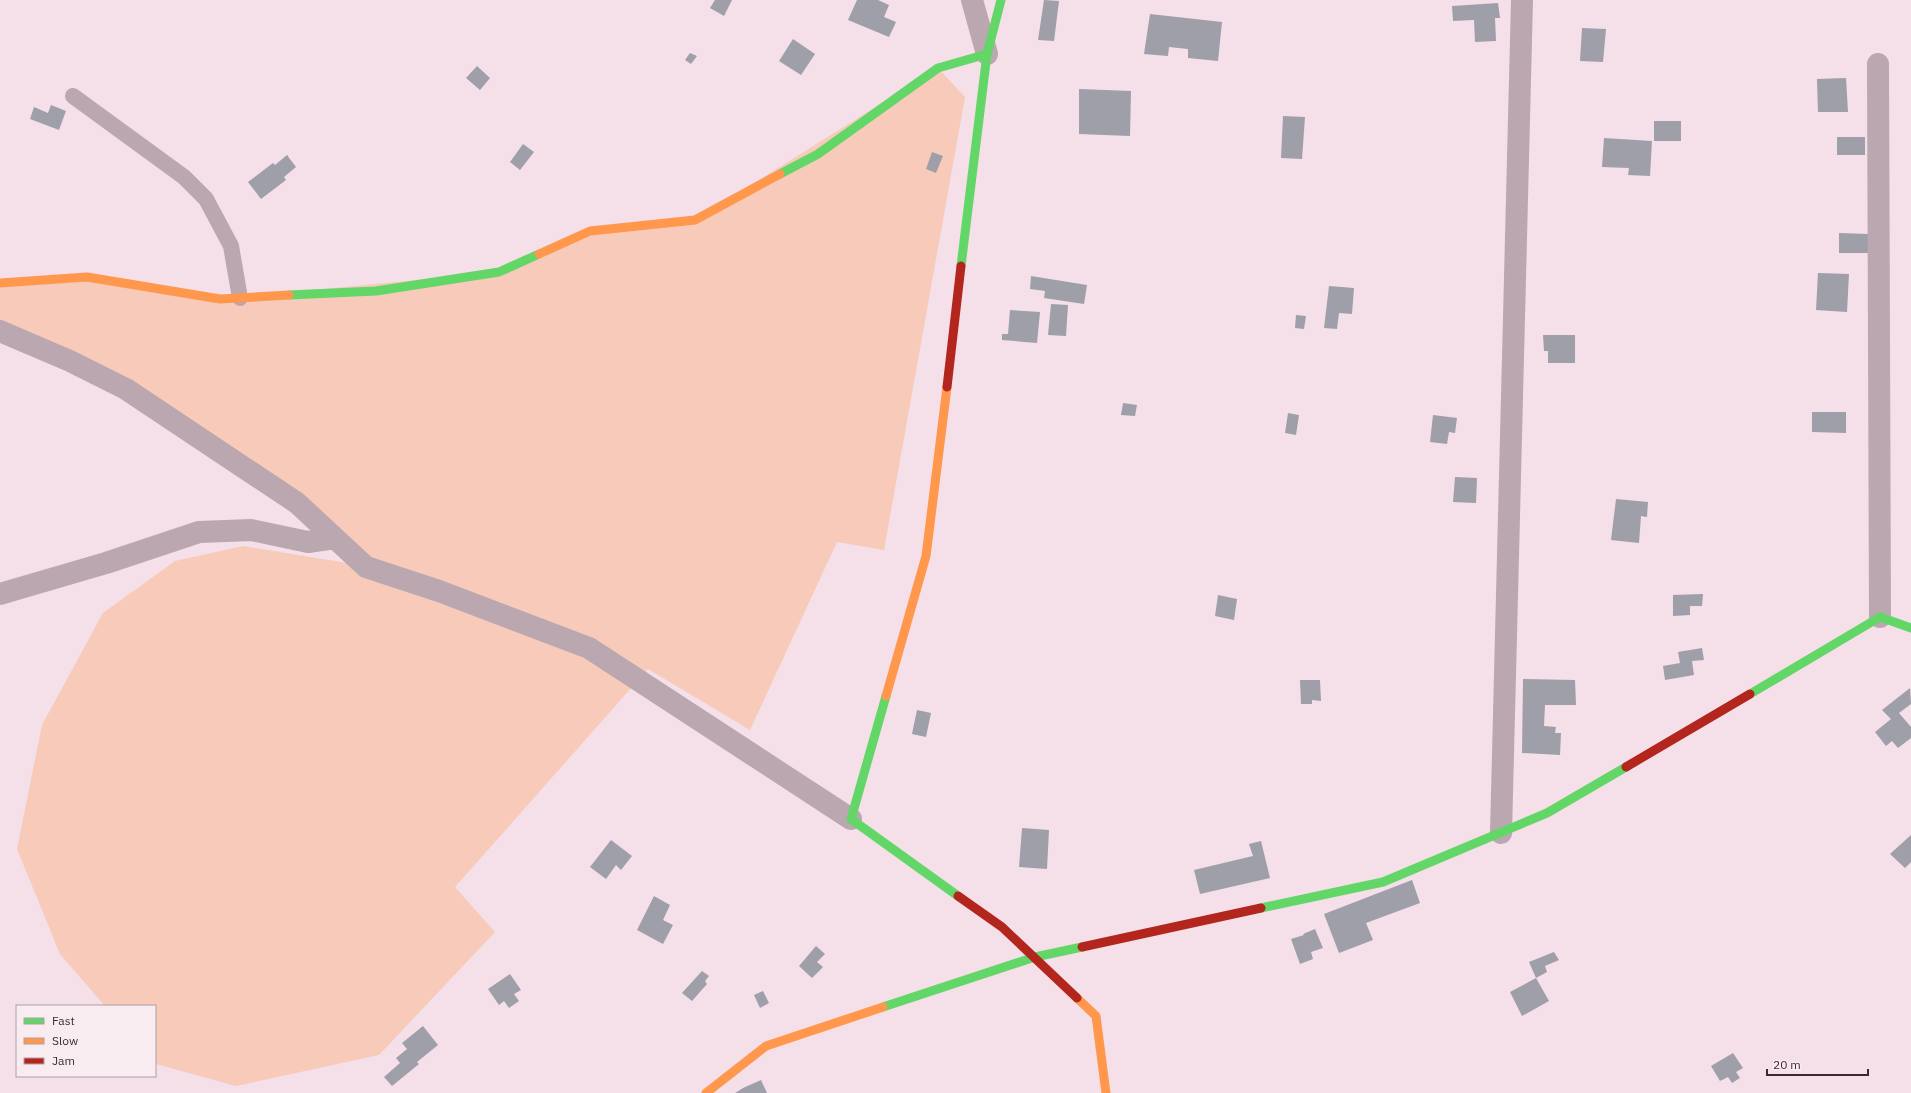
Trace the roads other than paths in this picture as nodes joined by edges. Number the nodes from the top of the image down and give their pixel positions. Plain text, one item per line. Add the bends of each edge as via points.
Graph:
1 (972, 0) edge
2 (1001, 0) edge
3 (1522, 0) edge
4 (987, 54) junction
5 (1878, 64) dead end
6 (73, 96) dead end
7 (0, 283) edge
8 (240, 298) junction
9 (0, 331) edge
10 (335, 538) junction
11 (0, 594) edge
12 (1880, 617) junction
13 (1911, 628) edge
14 (851, 819) junction
15 (1501, 833) junction
16 (1035, 957) junction
17 (706, 1093) edge
18 (1106, 1093) edge

1 - 4 street
2 - 4 street
3 - 15 street
4 - 8 street via 938,68 818,154 695,220 590,231 499,272 376,291
4 - 14 street via 926,556
5 - 12 street
6 - 8 lane via 184,177 206,199 231,246
7 - 8 street via 87,277 220,299
9 - 10 street via 70,361 126,389 297,503
10 - 11 street via 308,542 251,530 199,532
10 - 14 street via 366,566 589,648
12 - 13 street
12 - 15 street via 1547,813
14 - 16 street via 1002,927
15 - 16 street via 1383,882
16 - 17 street via 766,1046
16 - 18 street via 1096,1016

